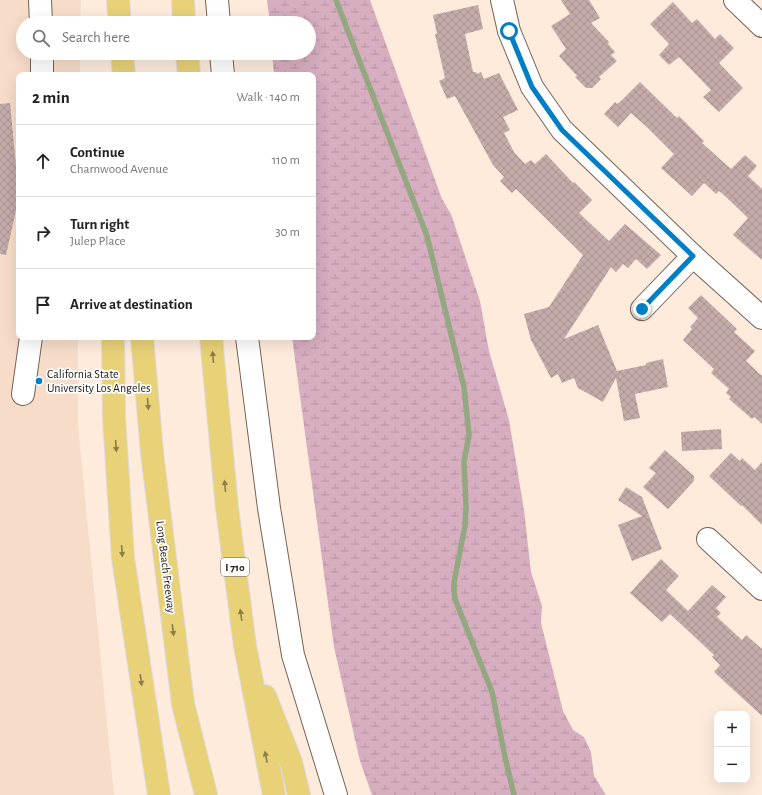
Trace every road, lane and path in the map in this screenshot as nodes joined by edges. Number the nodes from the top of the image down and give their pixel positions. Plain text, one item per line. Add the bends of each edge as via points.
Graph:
1 (40, 0) edge
2 (118, 0) edge
3 (183, 0) edge
4 (217, 0) edge
5 (502, 0) edge
6 (735, 0) edge
7 (41, 16) edge
8 (119, 16) edge
9 (184, 16) edge
10 (218, 16) edge
11 (762, 26) edge
12 (42, 60) edge
13 (188, 60) edge
14 (222, 60) edge
15 (42, 72) edge
16 (189, 72) edge
17 (223, 72) edge
18 (693, 256) junction
19 (642, 309) dead end
20 (762, 318) edge
21 (31, 340) edge
22 (113, 340) edge
23 (142, 340) edge
24 (211, 340) edge
25 (247, 340) edge
26 (23, 394) dead end
27 (708, 539) dead end
28 (762, 589) edge
29 (245, 646) junction
30 (183, 704) junction
31 (151, 747) junction
32 (154, 795) edge
33 (159, 795) edge
34 (194, 795) edge
35 (206, 795) edge
36 (274, 795) edge
37 (299, 795) edge
38 (336, 795) edge

1 - 7 street
2 - 8 highway
3 - 9 highway
4 - 10 street
5 - 18 street via 509,31 532,87 562,130
6 - 11 street
12 - 15 street
13 - 16 highway
14 - 17 street
18 - 19 street
18 - 20 street
21 - 26 street
22 -> 31 highway via 114,418 123,558
23 -> 30 highway, Long Beach Freeway via 152,453
29 -> 24 highway, I 710 via 227,508
25 - 38 street via 269,508 293,655
27 - 28 street
36 -> 29 highway, I 710
29 - 37 highway via 291,762
30 - 34 highway
30 - 35 highway, Long Beach Freeway
31 - 32 highway
31 - 33 highway

